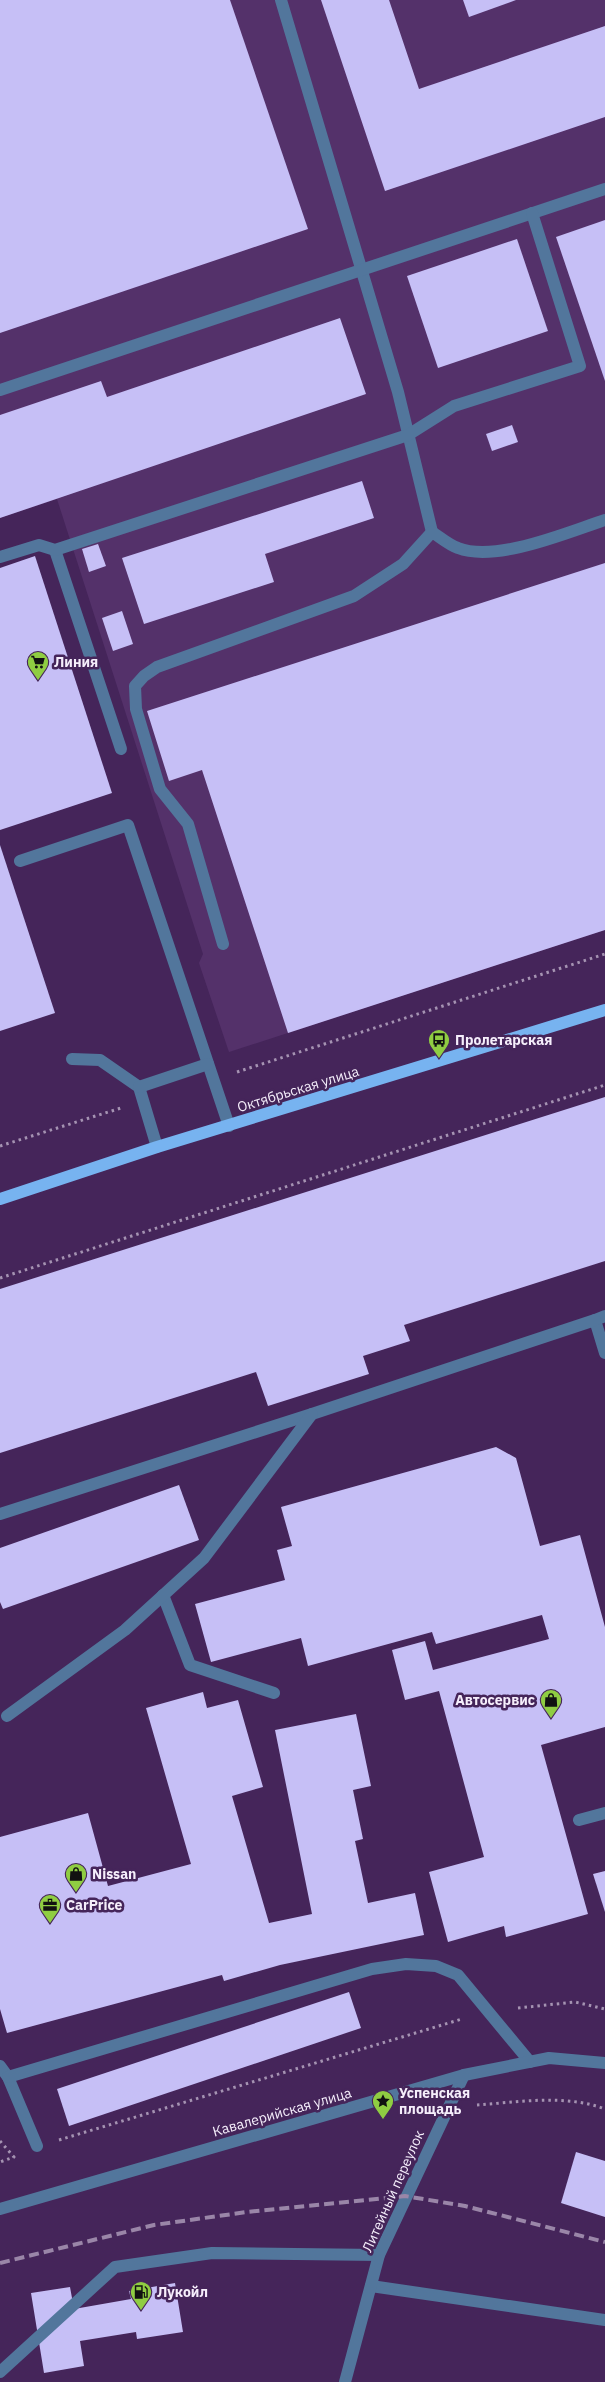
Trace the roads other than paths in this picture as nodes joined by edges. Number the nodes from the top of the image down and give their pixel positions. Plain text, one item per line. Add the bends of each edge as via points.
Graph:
1 (281, 0) edge
2 (605, 189) edge
3 (532, 213) junction
4 (362, 269) junction
5 (0, 390) edge
6 (408, 434) junction
7 (605, 520) edge
8 (432, 532) junction
9 (55, 550) junction
10 (0, 557) edge
11 (121, 749) dead end
12 (20, 861) dead end
13 (223, 944) dead end
14 (605, 1010) edge
15 (72, 1059) dead end
16 (208, 1064) junction
17 (139, 1087) junction
18 (229, 1126) junction
19 (157, 1147) junction
20 (0, 1198) edge
21 (600, 1318) edge
22 (605, 1352) edge
23 (312, 1414) junction
24 (0, 1514) edge
25 (163, 1595) junction
26 (274, 1693) dead end
27 (7, 1716) dead end
28 (605, 1813) edge
29 (579, 1820) dead end
30 (530, 2062) junction
31 (605, 2063) edge
32 (0, 2066) edge
33 (464, 2075) junction
34 (8, 2077) junction
35 (37, 2146) road end
36 (0, 2209) edge
37 (379, 2255) junction
38 (371, 2286) junction
39 (605, 2320) edge
40 (0, 2372) edge
41 (344, 2382) edge

1 - 4 street
2 - 3 street
3 - 4 street
3 - 6 street via 580,366 454,406
4 - 5 street
4 - 6 street
6 - 8 street
6 - 9 street
7 - 8 street via 523,546 487,552 458,548
8 - 13 street via 403,564 354,596 157,667 135,686 136,709 160,789 188,824
9 - 10 street via 39,545
9 - 11 street
12 - 16 street via 128,825
14 - 18 main road, Октябрьская улица
15 - 17 street via 100,1060
16 - 17 street
16 - 18 street
17 - 19 street
18 - 19 main road, Октябрьская улица
19 - 20 main road, Октябрьская улица
21 - 22 street
21 - 23 street
23 - 24 street
23 - 25 street via 204,1558
25 - 26 street via 190,1665
25 - 27 street via 125,1630
28 - 29 street
30 - 31 street, Кавалерийская улица via 549,2058
30 - 33 street, Кавалерийская улица
30 - 34 street via 458,1975 436,1966 406,1964 372,1969
32 - 34 street
33 - 36 street, Кавалерийская улица
33 - 37 street, Литейный переулок
34 - 35 street
37 - 38 street, Литейный переулок
37 - 40 street via 212,2253 115,2267
38 - 39 street
38 - 41 street, Литейный переулок

